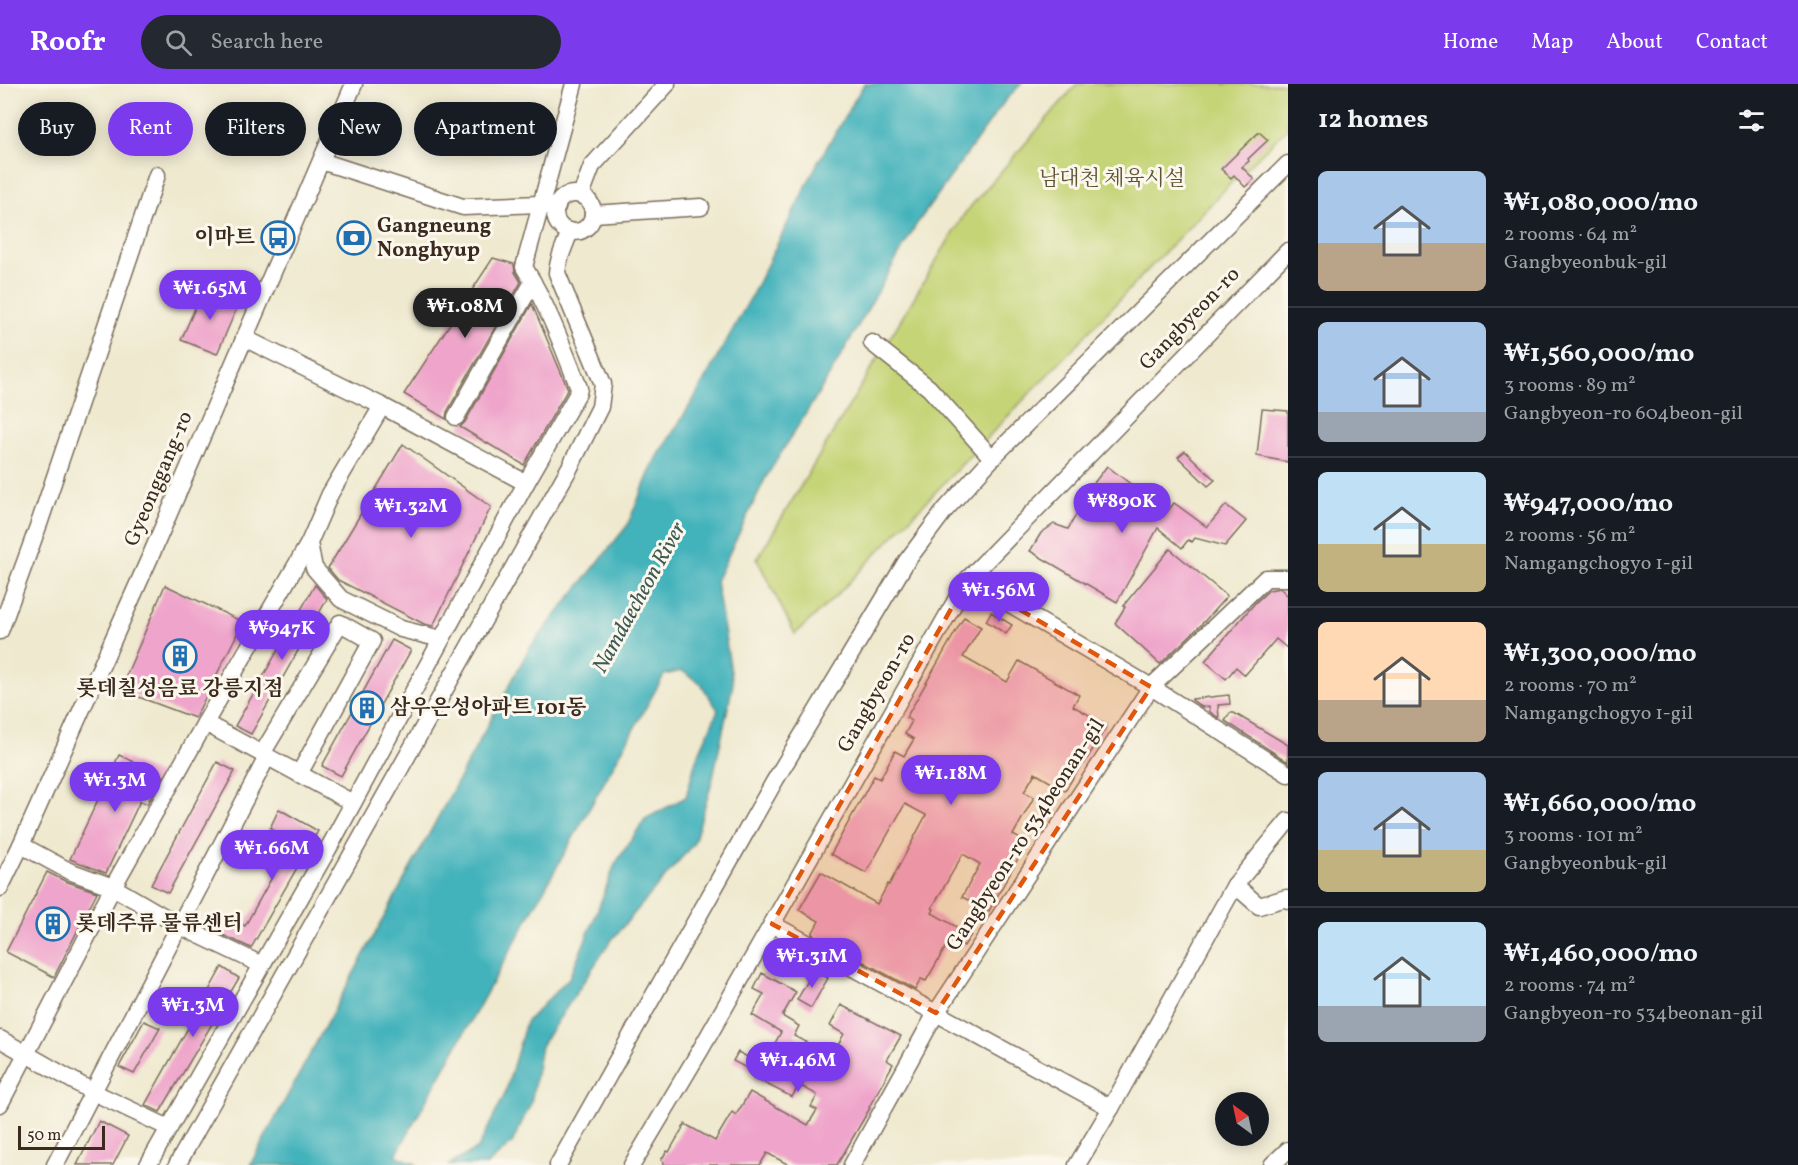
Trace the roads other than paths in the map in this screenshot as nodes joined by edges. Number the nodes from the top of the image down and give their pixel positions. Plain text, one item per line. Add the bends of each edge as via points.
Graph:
1 (354, 84) edge
2 (574, 84) edge
3 (667, 84) edge
4 (321, 161) junction
5 (1288, 164) edge
6 (157, 175) dead end
7 (580, 195) junction
8 (548, 206) junction
9 (701, 207) dead end
10 (593, 214) junction
11 (570, 231) junction
12 (1288, 251) edge
13 (533, 282) junction
14 (244, 338) junction
15 (872, 343) dead end
16 (382, 406) junction
17 (456, 417) dead end
18 (992, 458) junction
19 (526, 483) junction
20 (309, 543) junction
21 (968, 579) junction
22 (1288, 579) edge
23 (0, 632) edge
24 (441, 639) junction
25 (1151, 687) junction
26 (205, 723) junction
27 (265, 755) junction
28 (300, 774) junction
29 (1288, 774) edge
30 (353, 803) junction
31 (1288, 821) edge
32 (21, 844) junction
33 (1235, 885) junction
34 (113, 887) junction
35 (0, 888) edge
36 (1288, 900) edge
37 (772, 924) junction
38 (180, 926) junction
39 (262, 965) junction
40 (936, 1013) junction
41 (0, 1039) edge
42 (26, 1054) junction
43 (93, 1092) junction
44 (0, 1104) edge
45 (1111, 1108) junction
46 (169, 1128) junction
47 (1288, 1150) edge
48 (55, 1165) edge
49 (148, 1165) edge
50 (177, 1165) edge
51 (558, 1165) edge
52 (632, 1165) edge
53 (852, 1165) edge
54 (1077, 1165) edge
55 (1272, 1165) edge

1 - 4 street, Gyeonggang-ro
2 - 8 street
3 - 7 street via 592,166
4 - 8 street via 463,207
4 - 14 street, Gyeonggang-ro
5 - 18 street
6 - 23 street
7 - 8 street via 569,195
7 - 10 street via 590,202
8 - 11 street
8 - 13 street via 524,267
9 - 10 street
10 - 11 street via 583,229
11 - 50 street via 558,258 557,273 603,384 600,407 570,467
12 - 21 street, Gangbyeon-ro
13 - 17 street
13 - 19 street via 579,388
14 - 16 street
14 - 32 street, Gyeonggang-ro
15 - 18 street via 929,388
16 - 19 street
16 - 20 street via 330,494
18 - 51 street via 945,510 906,562 774,782
19 - 24 street
20 - 24 street via 314,568 341,599 401,628
20 - 26 street
21 - 25 street
21 - 37 street, Gangbyeon-ro
22 - 25 street, Gangbyeon-ro 534beonan-gil via 1266,578
24 - 30 street
25 - 29 street
25 - 40 street, Gangbyeon-ro 534beonan-gil
26 - 27 street
26 - 34 street
27 - 28 street
27 - 28 street via 340,623 372,641
27 - 38 street
28 - 30 street
30 - 39 street
31 - 33 street
32 - 34 street via 69,871
32 - 35 street, Gyeonggang-ro
33 - 36 street via 1259,906
33 - 45 street
34 - 38 street
34 - 42 street
37 - 40 street
37 - 52 street, Gangbyeon-ro
38 - 39 street
38 - 43 street
39 - 46 street
40 - 45 street
40 - 53 street, Gangbyeon-ro 534beonan-gil
41 - 42 street
42 - 43 street
42 - 44 street
43 - 46 street
43 - 48 street
45 - 54 street
46 - 49 street
47 - 55 street

